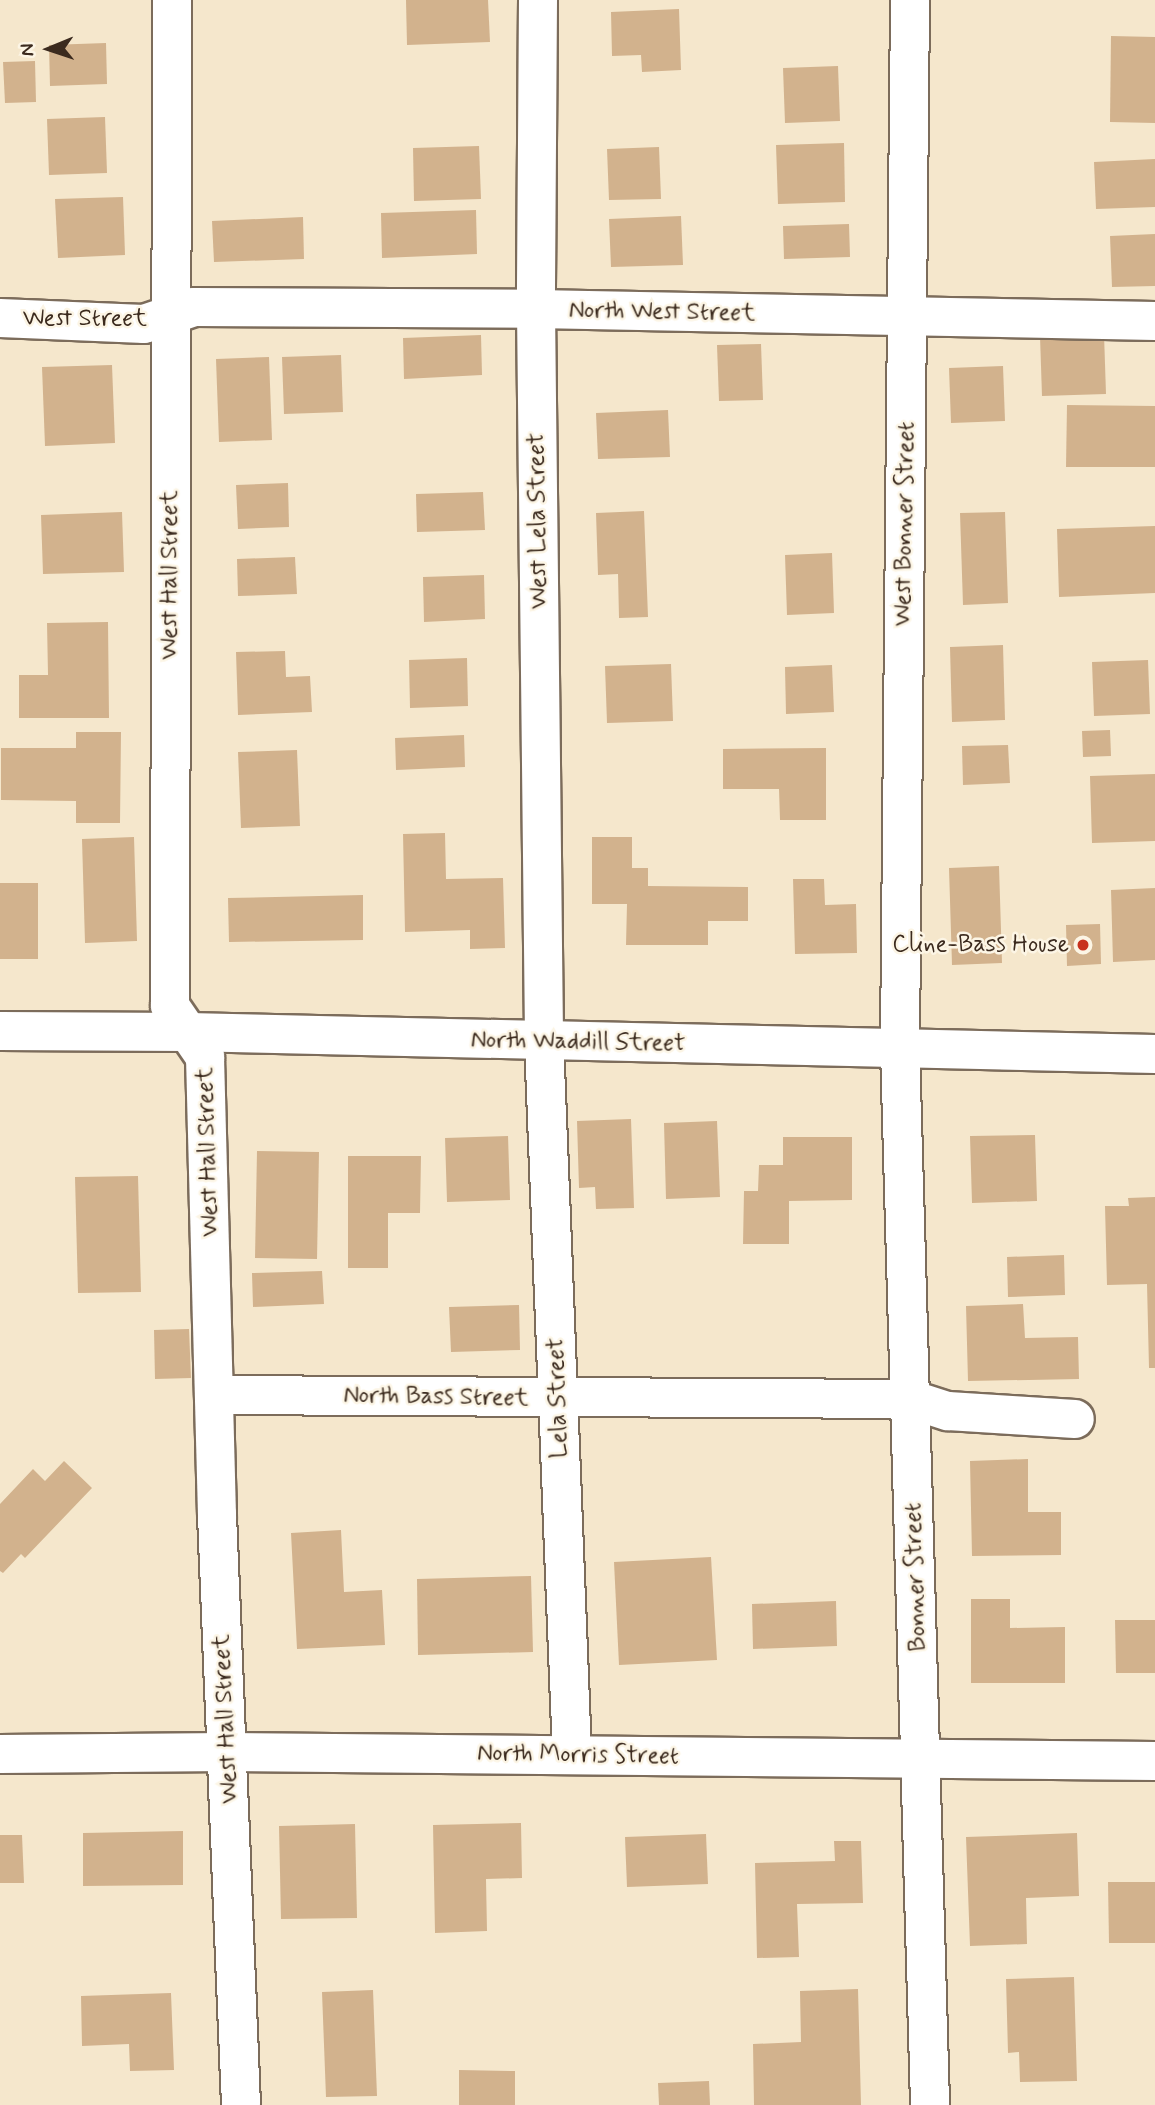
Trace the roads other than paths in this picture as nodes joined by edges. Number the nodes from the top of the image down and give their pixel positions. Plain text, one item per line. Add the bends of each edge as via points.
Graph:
1 (172, 0) edge
2 (538, 0) edge
3 (910, 0) edge
4 (536, 309) junction
5 (170, 316) junction
6 (907, 317) junction
7 (0, 318) edge
8 (1155, 321) edge
9 (0, 1031) edge
10 (188, 1032) junction
11 (544, 1041) junction
12 (900, 1049) junction
13 (1155, 1054) edge
14 (215, 1395) junction
15 (558, 1399) junction
16 (910, 1399) junction
17 (1075, 1419) dead end
18 (228, 1752) junction
19 (0, 1754) edge
20 (572, 1754) junction
21 (922, 1758) junction
22 (1155, 1761) edge
23 (241, 2105) edge
24 (930, 2105) edge

1 - 5 street, West Hall Street
2 - 4 street, West Lela Street
3 - 6 street, West Bonner Street
4 - 5 street, North West Street via 194,307
4 - 6 street, North West Street
4 - 11 street, West Lela Street
5 - 7 street, West Street via 144,324
5 - 10 street, West Hall Street via 170,1006
6 - 8 street, North West Street
6 - 12 street, West Bonner Street
9 - 10 street, North Waddill Street
10 - 11 street, North Waddill Street
10 - 14 street, West Hall Street via 205,1057
11 - 12 street, North Waddill Street
11 - 15 street, Lela Street
12 - 13 street, North Waddill Street
12 - 16 street, Bonner Street
14 - 15 street, North Bass Street
14 - 18 street, West Hall Street
15 - 16 street, North Bass Street
15 - 20 street, Lela Street
16 - 17 street, North Bass Street via 948,1412
16 - 21 street, Bonner Street
18 - 19 street, North Morris Street
18 - 20 street, North Morris Street
18 - 23 street, West Hall Street
20 - 21 street, North Morris Street
21 - 22 street, North Morris Street
21 - 24 street, Bonner Street

